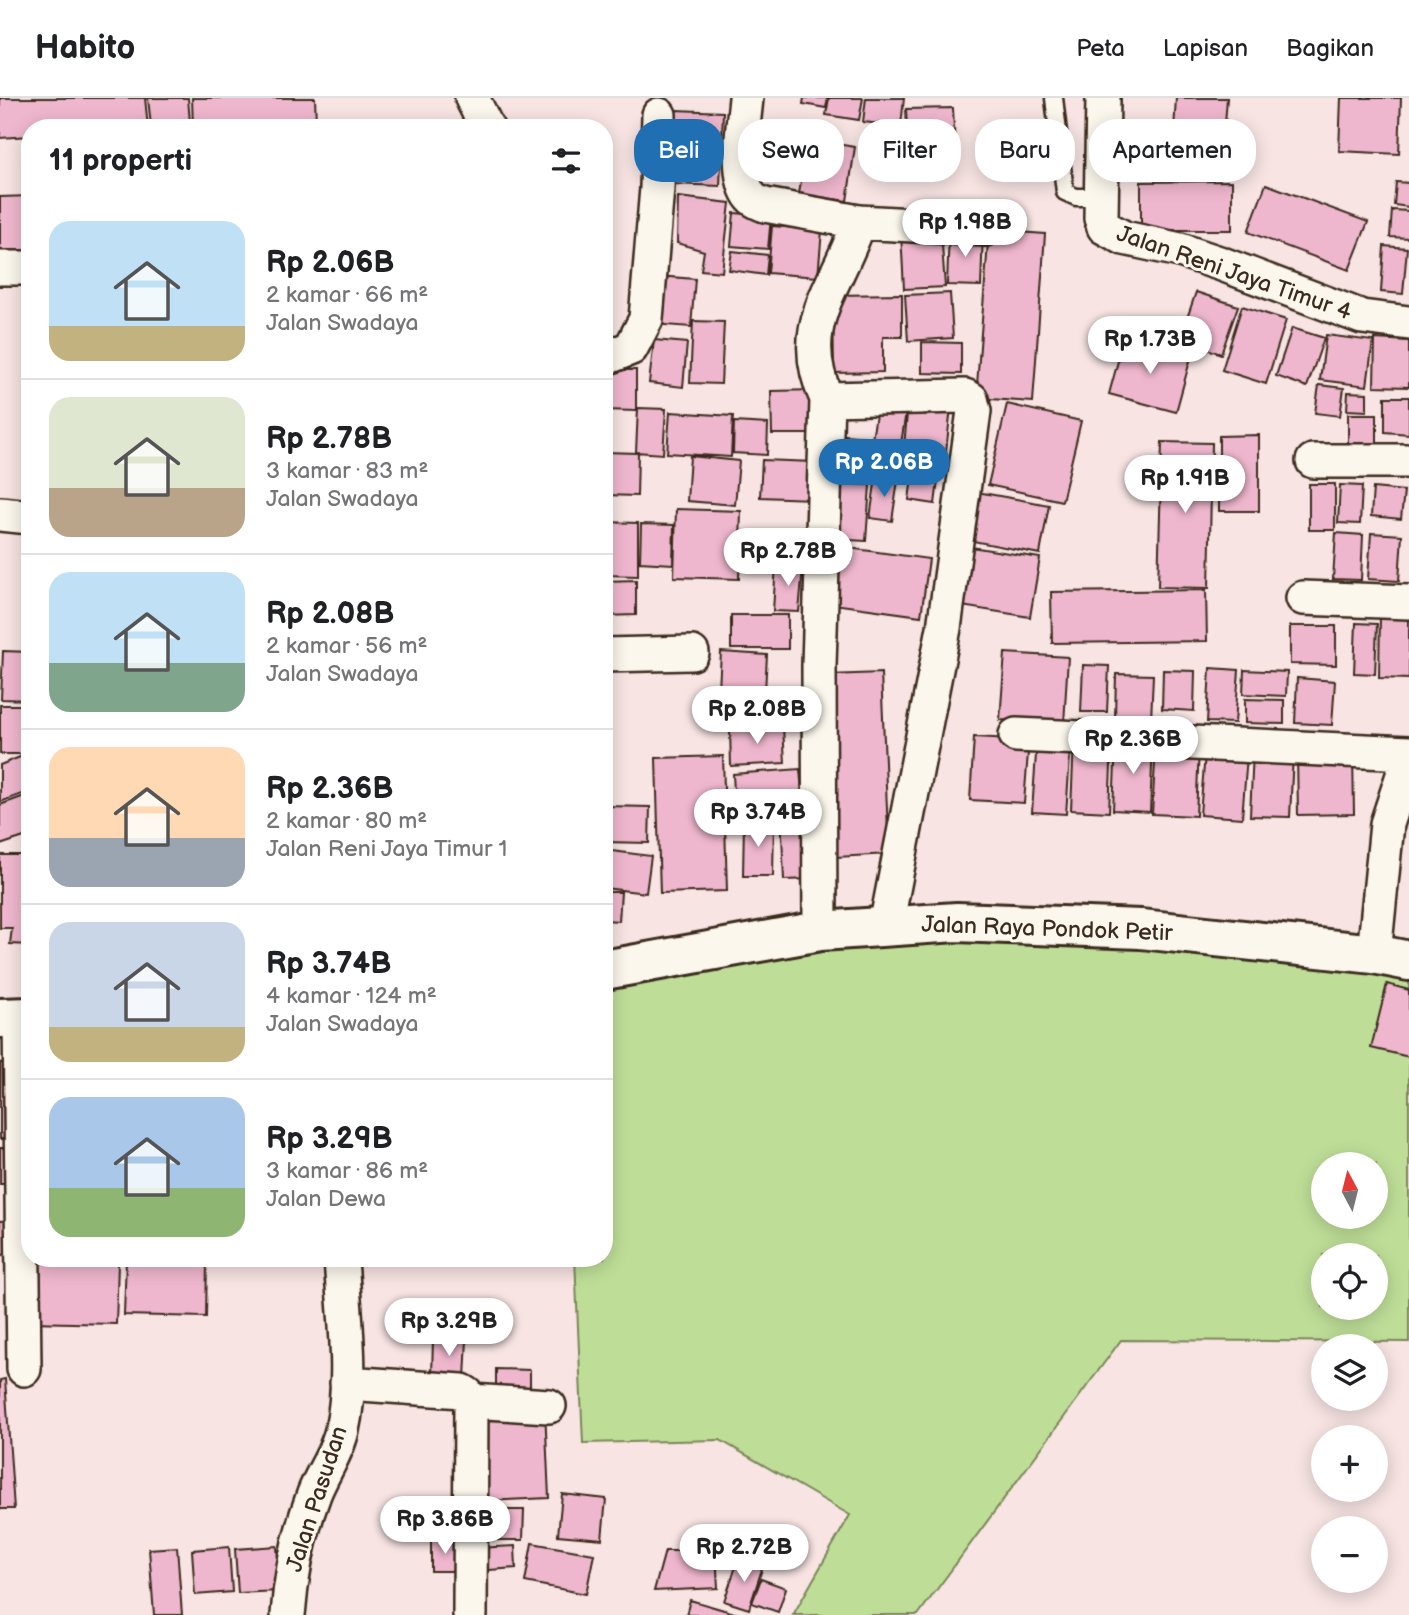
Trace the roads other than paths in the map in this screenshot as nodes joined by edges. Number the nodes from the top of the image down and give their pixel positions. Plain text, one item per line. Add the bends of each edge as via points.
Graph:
1 (472, 98) edge
2 (746, 98) edge
3 (1054, 98) edge
4 (1104, 98) edge
5 (659, 115) dead end
6 (482, 119) edge
7 (1103, 197) junction
8 (859, 222) junction
9 (985, 229) dead end
10 (0, 268) edge
11 (21, 268) edge
12 (1409, 323) edge
13 (613, 353) edge
14 (827, 399) junction
15 (1313, 461) dead end
16 (1409, 461) edge
17 (0, 514) edge
18 (21, 516) edge
19 (1303, 598) dead end
20 (1409, 602) edge
21 (692, 653) dead end
22 (613, 655) edge
23 (1016, 735) dead end
24 (1409, 755) edge
25 (886, 926) junction
26 (820, 931) junction
27 (1392, 958) edge
28 (613, 968) edge
29 (17, 1017) edge
30 (21, 1218) edge
31 (22, 1267) edge
32 (341, 1267) edge
33 (24, 1369) dead end
34 (347, 1383) junction
35 (471, 1401) junction
36 (549, 1406) dead end
37 (288, 1615) edge
38 (470, 1615) edge

1 - 6 street
2 - 8 street via 741,172 751,198 765,205
3 - 7 lane via 1065,192 1076,197
4 - 7 street, Jalan Reni Jaya Timur 4
5 - 13 street via 646,319 631,348
7 - 12 street, Jalan Reni Jaya Timur 4 via 1104,227 1124,238 1180,250 1362,317
8 - 9 street
8 - 14 street via 818,312 815,359 817,378
10 - 11 street
14 - 25 street via 965,396 971,399 974,411 944,628
14 - 26 street via 819,666
15 - 16 street
17 - 18 street
19 - 20 street
21 - 22 street
23 - 24 street
24 - 27 street via 1387,824
25 - 26 main road, Jalan Raya Pondok Petir
25 - 27 main road, Jalan Raya Pondok Petir via 957,922 1141,929
26 - 28 main road, Jalan Raya Pondok Petir
29 - 30 street
31 - 33 street
32 - 34 street, Jalan Pasudan
34 - 35 street via 461,1391
34 - 37 street, Jalan Pasudan via 342,1431 314,1494 296,1554
35 - 36 street
35 - 38 street

